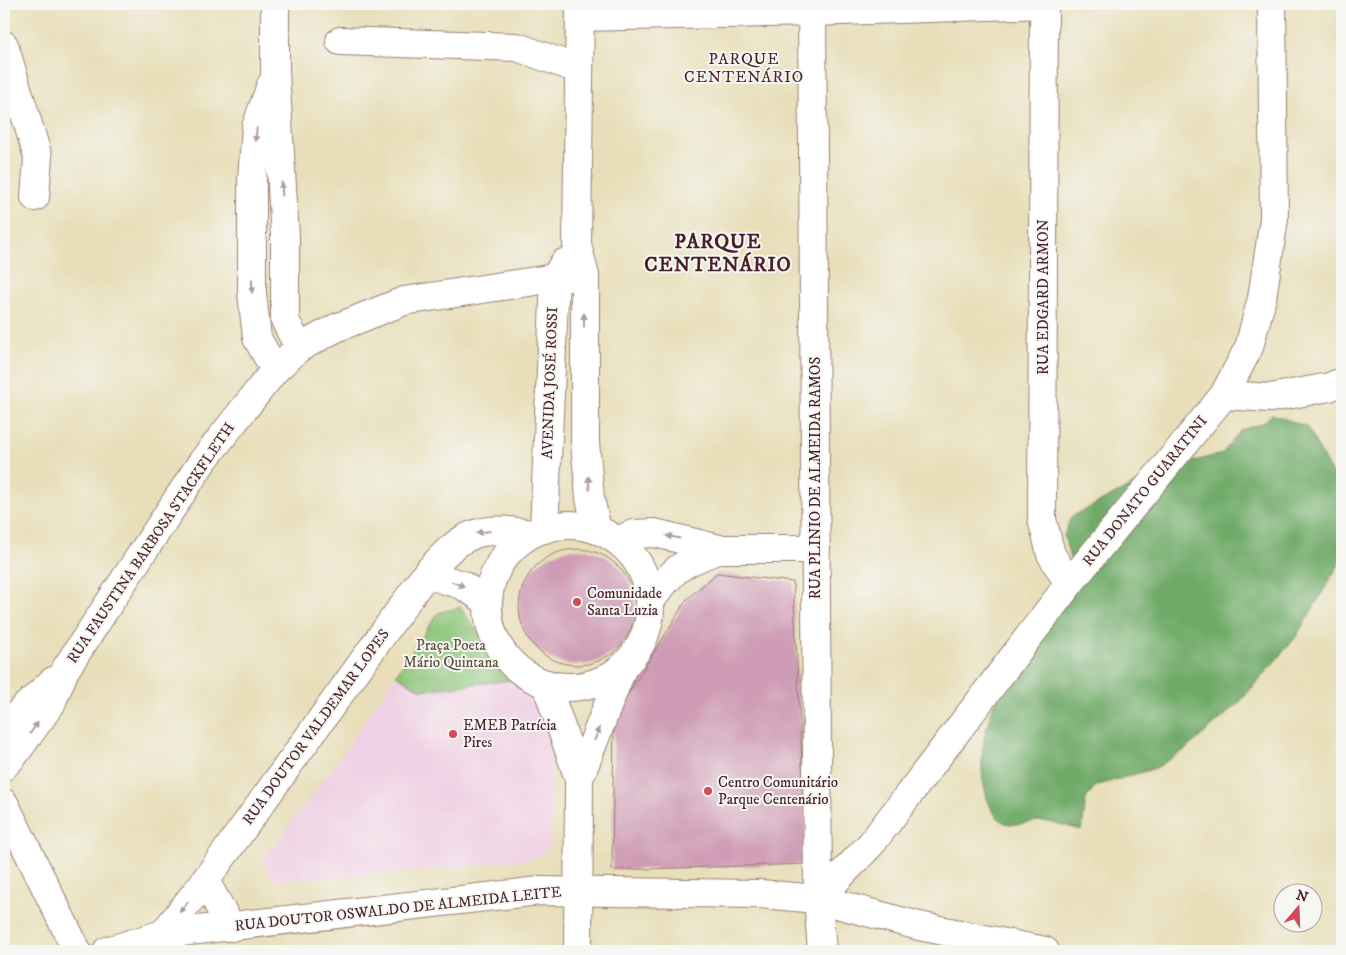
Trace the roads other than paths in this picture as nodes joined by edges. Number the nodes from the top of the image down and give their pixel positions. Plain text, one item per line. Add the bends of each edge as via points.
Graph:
1 (275, 4) edge
2 (1044, 4) edge
3 (1272, 4) edge
4 (812, 8) edge
5 (580, 10) edge
6 (340, 41) dead end
7 (4, 45) edge
8 (578, 69) junction
9 (275, 71) junction
10 (35, 197) dead end
11 (577, 244) junction
12 (584, 276) junction
13 (555, 278) junction
14 (299, 348) junction
15 (275, 370) junction
16 (1342, 382) edge
17 (1224, 395) junction
18 (538, 531) junction
19 (608, 536) junction
20 (816, 548) junction
21 (720, 549) junction
22 (426, 574) junction
23 (1069, 584) junction
24 (487, 601) junction
25 (650, 602) junction
26 (622, 669) junction
27 (65, 670) junction
28 (546, 684) junction
29 (4, 727) edge
30 (4, 766) edge
31 (579, 779) junction
32 (4, 803) edge
33 (205, 880) junction
34 (578, 890) junction
35 (818, 898) junction
36 (231, 927) junction
37 (163, 934) junction
38 (77, 951) edge
39 (107, 951) edge
40 (578, 951) edge
41 (822, 951) edge
42 (1045, 951) edge

1 - 9 street
2 - 4 street
2 - 23 street, RUA EDGARD ARMON via 1042,519 1051,554
3 - 17 street, RUA DONATO GUARATINI via 1274,219 1262,298 1249,347
4 - 5 street
4 - 20 street, RUA PLINIO DE ALMEIDA RAMOS
5 - 8 street
6 - 8 street via 517,47
7 - 10 street via 38,157
8 - 11 street
14 -> 9 street via 285,320 285,237
9 -> 15 street via 256,127 252,180 252,293 257,338
11 - 12 street
11 - 13 street
12 - 13 street, RUA FAUSTINA BARBOSA STACKFLETH
19 -> 12 street via 590,498 585,442
13 - 14 street, RUA FAUSTINA BARBOSA STACKFLETH via 404,301 336,328
13 - 18 street, AVENIDA JOSÉ ROSSI
14 - 15 street, RUA FAUSTINA BARBOSA STACKFLETH
15 - 27 street, RUA FAUSTINA BARBOSA STACKFLETH via 202,462
16 - 17 street via 1271,398
17 - 23 street, RUA DONATO GUARATINI
18 - 19 street via 571,525
18 -> 22 street, RUA DOUTOR VALDEMAR LOPES via 504,529 475,532 446,551
18 - 24 street via 509,551 494,574
21 -> 19 street via 655,533
19 - 25 street via 634,558 646,579
20 - 21 street
20 - 35 street, RUA PLINIO DE ALMEIDA RAMOS
21 - 25 street via 686,561 665,580
22 -> 24 street via 462,585
22 - 33 street, RUA DOUTOR VALDEMAR LOPES
23 - 35 street, RUA DONATO GUARATINI via 871,844
24 - 28 street via 490,628 502,653 521,672
25 - 26 street via 648,627 638,650
26 - 28 street via 599,682 573,688
31 -> 26 street
27 - 29 street
30 -> 27 street via 51,704
28 - 31 street
31 - 34 street
32 - 38 street
33 - 36 street
33 -> 37 street, RUA DOUTOR VALDEMAR LOPES
34 - 35 street, RUA DOUTOR OSWALDO DE ALMEIDA LEITE
34 - 36 street, RUA DOUTOR OSWALDO DE ALMEIDA LEITE via 539,891
34 - 40 street
35 - 41 street, RUA PLINIO DE ALMEIDA RAMOS
35 - 42 street, RUA DOUTOR OSWALDO DE ALMEIDA LEITE via 919,926
36 - 37 street, RUA DOUTOR OSWALDO DE ALMEIDA LEITE
37 - 39 street, RUA DOUTOR OSWALDO DE ALMEIDA LEITE

